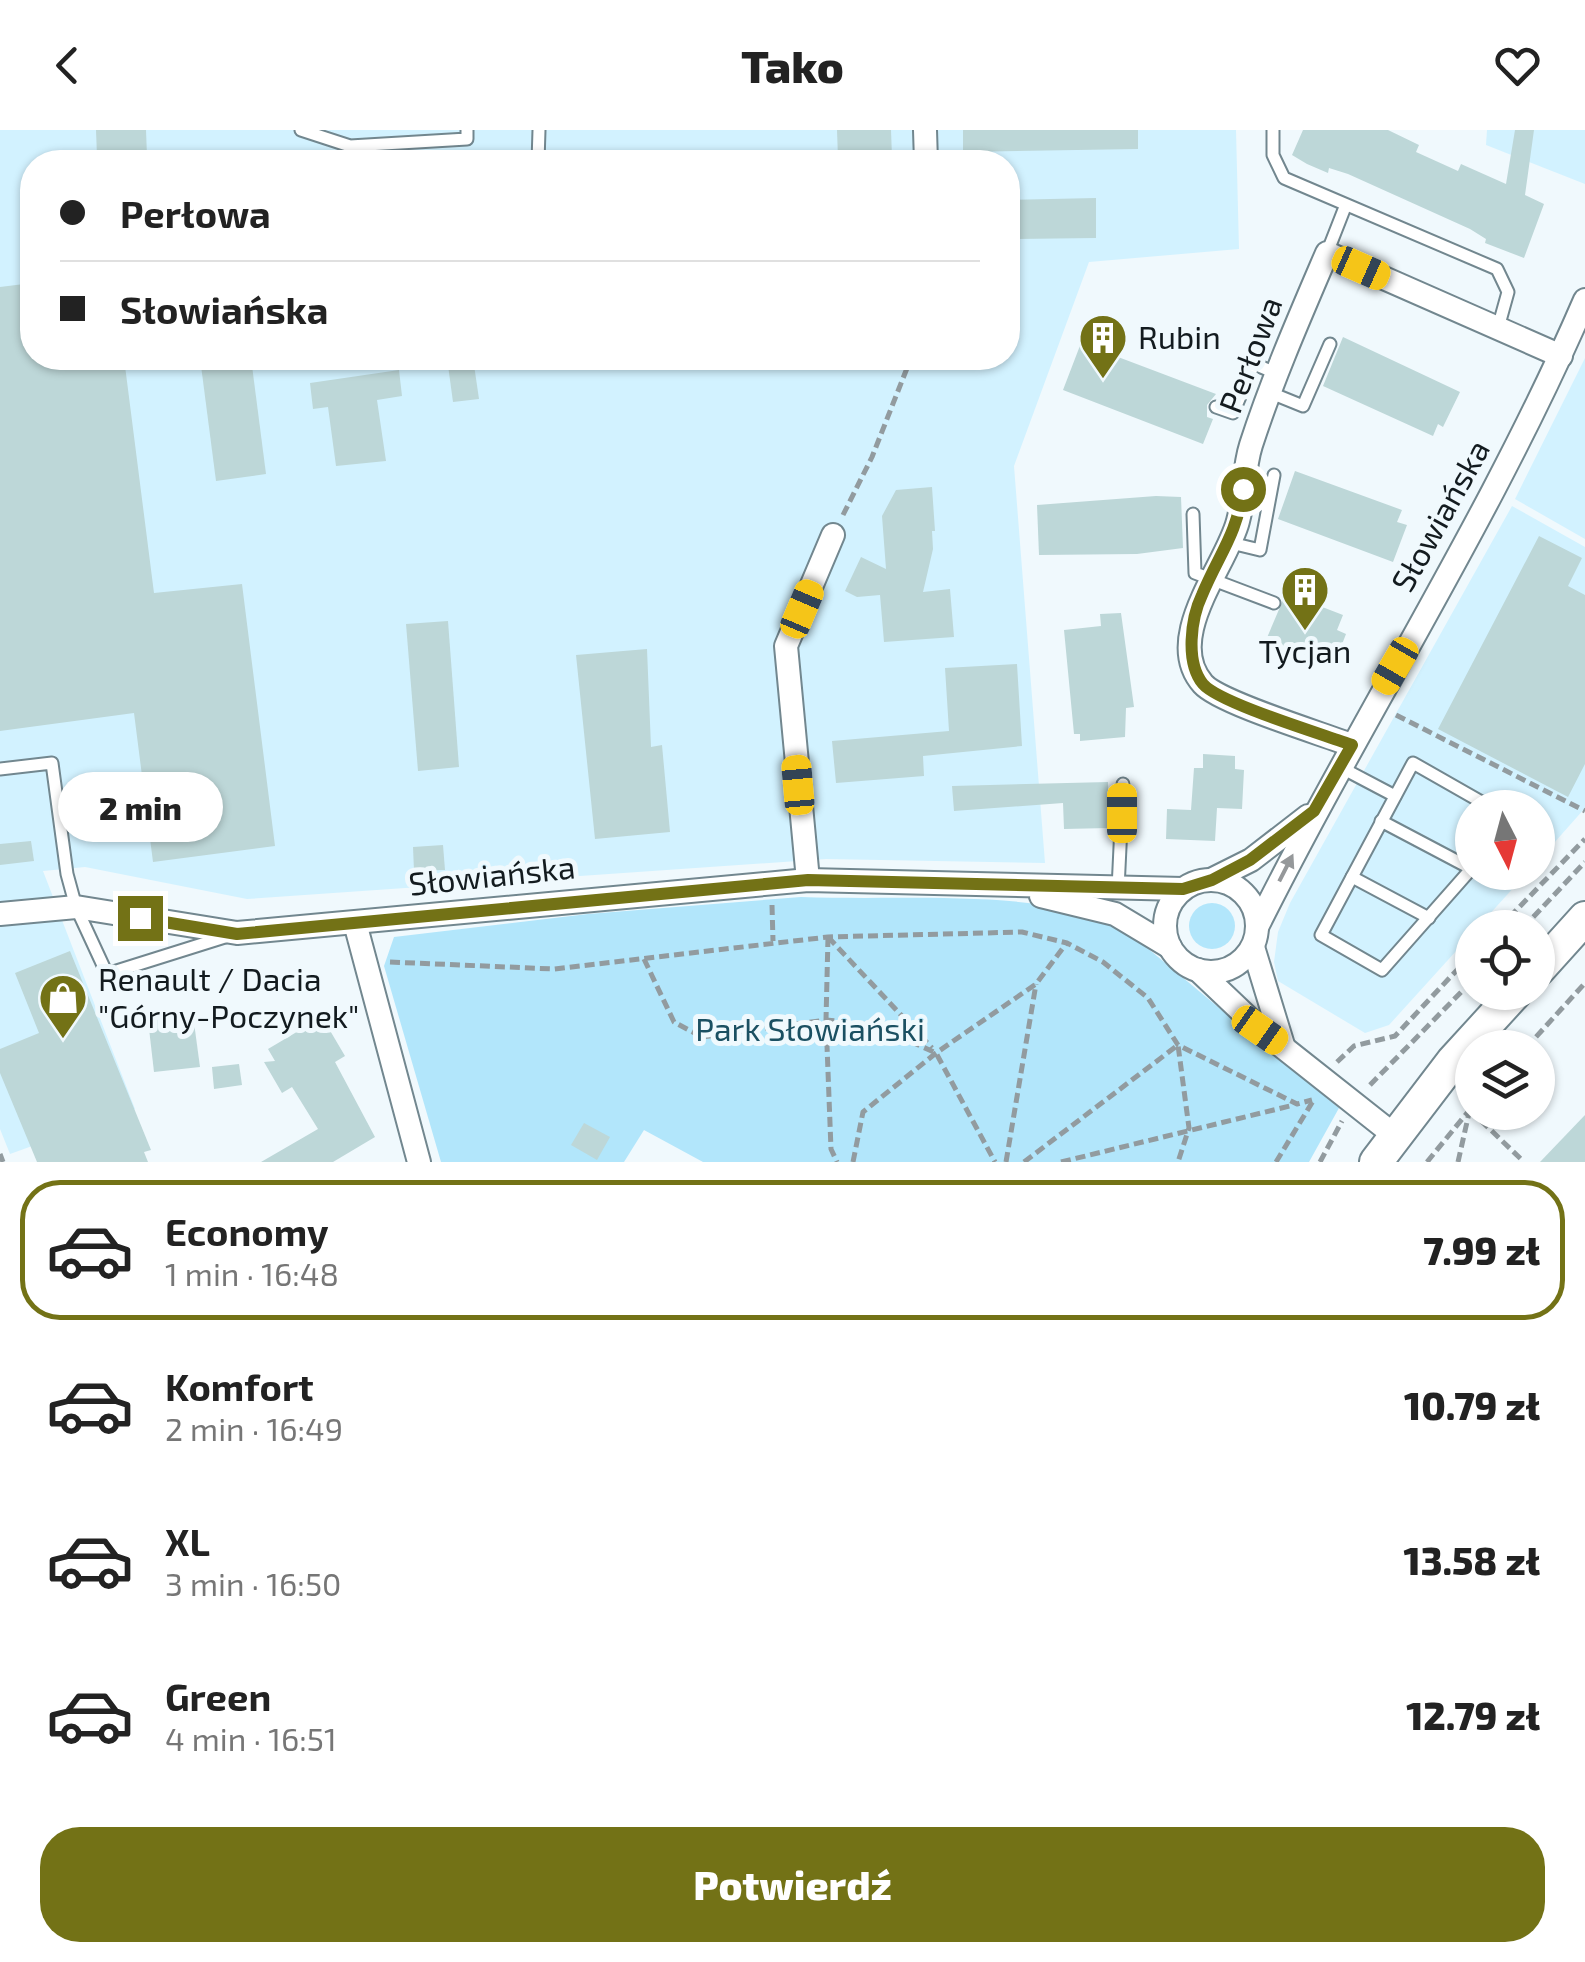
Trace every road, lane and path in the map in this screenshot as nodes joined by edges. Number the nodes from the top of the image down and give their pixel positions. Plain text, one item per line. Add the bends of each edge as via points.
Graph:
1 (301, 130) edge
2 (467, 130) edge
3 (1273, 130) edge
4 (1345, 207) junction
5 (1327, 253) junction
6 (1585, 300) edge
7 (1498, 328) junction
8 (1330, 344) dead end
9 (1561, 356) junction
10 (906, 370) edge
11 (1275, 384) junction
12 (1216, 407) dead end
13 (1274, 475) dead end
14 (1194, 514) dead end
15 (833, 535) joint
16 (1231, 543) junction
17 (1210, 578) junction
18 (1274, 603) dead end
19 (1352, 745) junction
20 (1338, 766) junction
21 (0, 770) edge
22 (1123, 784) dead end
23 (1460, 790) edge
24 (1395, 796) junction
25 (1314, 811) junction
26 (1382, 821) junction
27 (1585, 839) edge
28 (1455, 860) edge
29 (1585, 862) edge
30 (1352, 877) junction
31 (808, 880) junction
32 (1212, 880) junction
33 (771, 882) junction
34 (1118, 886) junction
35 (993, 887) junction
36 (1455, 888) edge
37 (1183, 889) junction
38 (76, 907) junction
39 (1516, 910) edge
40 (1540, 910) edge
41 (0, 914) edge
42 (1115, 914) junction
43 (1429, 918) junction
44 (1585, 918) edge
45 (355, 923) junction
46 (237, 934) junction
47 (1255, 936) junction
48 (828, 937) junction
49 (773, 941) junction
50 (1066, 943) junction
51 (1170, 947) junction
52 (1555, 951) edge
53 (644, 959) junction
54 (367, 962) junction
55 (1198, 970) junction
56 (1455, 972) edge
57 (1036, 984) junction
58 (1585, 984) edge
59 (1455, 998) edge
60 (1501, 1010) edge
61 (826, 1020) junction
62 (1543, 1030) edge
63 (1178, 1045) junction
64 (1283, 1046) junction
65 (936, 1053) junction
66 (1327, 1078) junction
67 (1314, 1099) junction
68 (1353, 1100) junction
69 (1297, 1104) junction
70 (1188, 1128) junction
71 (1455, 1128) edge
72 (1466, 1130) edge
73 (1492, 1130) edge
74 (1384, 1148) edge
75 (0, 1154) edge
76 (3, 1162) edge
77 (419, 1162) edge
78 (838, 1162) edge
79 (853, 1162) edge
80 (995, 1162) edge
81 (1006, 1162) edge
82 (1024, 1162) edge
83 (1061, 1162) edge
84 (1178, 1162) edge
85 (1276, 1162) edge
86 (1320, 1162) edge
87 (1427, 1162) edge
88 (1458, 1162) edge
89 (1524, 1162) edge

1 - 2 lane via 350,146 467,140
3 - 4 lane via 1273,155 1284,178
4 - 5 lane
4 - 7 lane via 1497,268 1508,292
5 - 7 street
5 - 11 street, Perłowa
6 - 9 street, Słowiańska
7 - 9 street
8 - 11 lane via 1303,406
9 - 19 street, Słowiańska
10 - 15 path
11 - 12 lane via 1254,364 1233,412
11 - 16 street, Perłowa via 1247,459
13 - 16 lane via 1260,550
14 - 17 lane via 1194,573
15 - 31 street via 786,646
16 - 17 street, Perłowa
17 - 18 lane
17 - 19 street, Perłowa via 1192,648 1204,685
19 - 20 street, Słowiańska
20 - 24 lane
20 - 25 street, Słowiańska
21 - 38 lane via 52,763
22 - 34 lane
23 - 24 lane via 1413,763
24 - 26 lane
25 - 32 street
47 -> 25 street, Słowiańska
26 - 28 lane
26 - 30 lane
27 - 39 path
29 - 40 path
30 - 43 lane
30 - 43 lane via 1320,935 1382,970
31 - 33 street, Słowiańska
31 - 35 street, Słowiańska
32 - 37 street
32 - 47 street via 1248,898
33 - 45 street, Słowiańska
33 - 49 path
34 - 35 street
34 - 37 street
34 - 42 lane
35 - 42 street
36 - 43 lane
37 - 51 street via 1166,917
38 - 41 street, Słowiańska
38 - 46 street, Słowiańska
38 - 46 lane via 107,974
42 - 51 street
44 - 52 street
45 - 46 street, Słowiańska
45 - 54 street
47 - 55 street via 1238,964
47 - 64 street
48 - 49 path
48 - 50 path via 1022,932
48 - 61 path
48 - 65 path
49 - 53 path
50 - 57 path
50 - 63 path via 1148,998
51 - 55 street
53 - 54 path via 554,969
53 - 61 path via 674,1022 702,1037
54 - 77 street
55 - 64 street
56 - 66 path via 1395,1036 1344,1051
57 - 65 path
57 - 81 path
58 - 62 path
59 - 68 path
60 - 74 street
61 - 65 path via 874,1025
61 - 78 path via 830,1149
63 - 69 path
63 - 70 path
63 - 82 path
64 - 66 street
65 - 79 path via 863,1112
65 - 80 path
66 - 67 path
66 - 68 street
67 - 69 path
67 - 85 path
68 - 74 street
68 - 86 path
69 - 70 path
70 - 83 path
70 - 84 path
71 - 87 path
72 - 88 path
73 - 89 path
75 - 76 path

